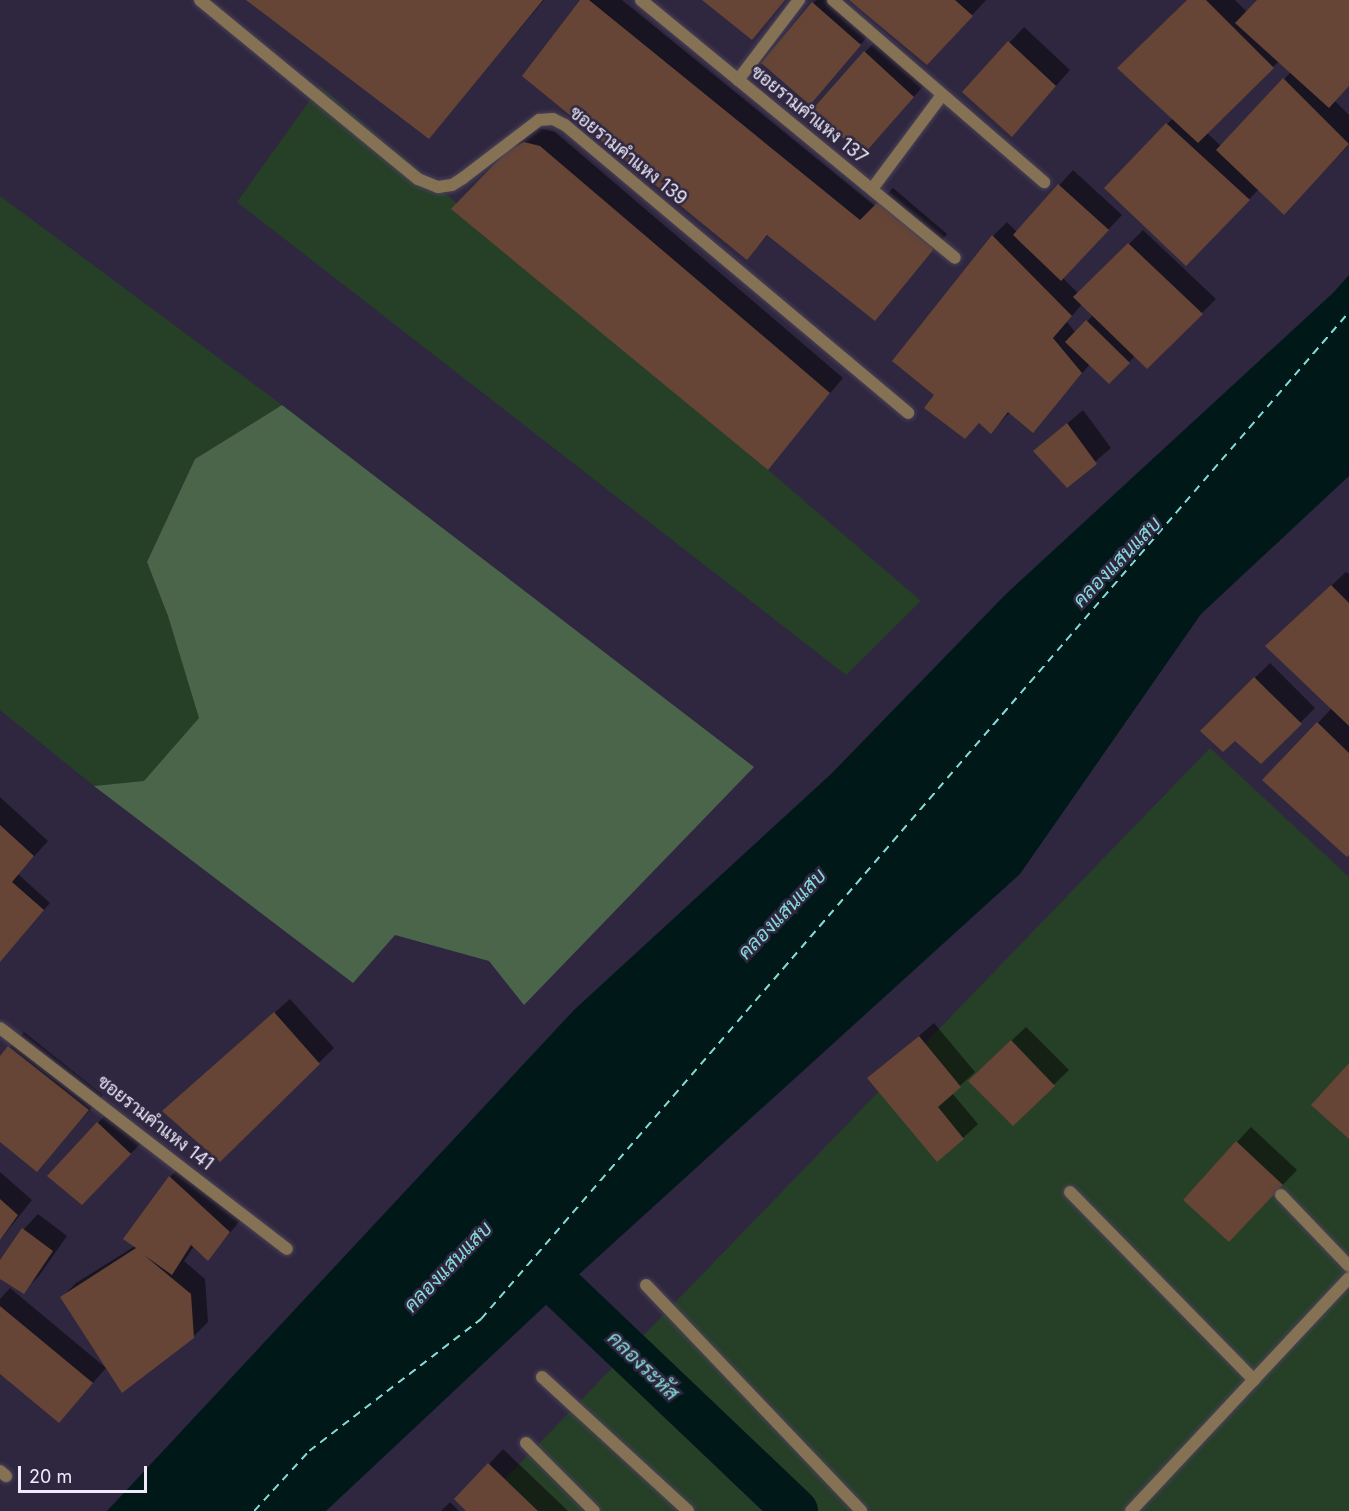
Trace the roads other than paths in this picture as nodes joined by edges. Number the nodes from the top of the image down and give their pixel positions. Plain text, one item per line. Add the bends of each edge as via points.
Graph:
1 (200, 0) edge
2 (641, 0) edge
3 (799, 0) edge
4 (833, 0) edge
5 (738, 80) junction
6 (942, 94) junction
7 (1044, 182) dead end
8 (872, 189) junction
9 (955, 258) dead end
10 (908, 413) dead end
11 (0, 1028) edge
12 (1070, 1192) dead end
13 (1281, 1195) dead end
14 (286, 1249) dead end
15 (1349, 1266) edge
16 (1349, 1278) edge
17 (646, 1285) dead end
18 (542, 1377) dead end
19 (1254, 1380) junction
20 (526, 1443) dead end
21 (594, 1511) edge
22 (688, 1511) edge
23 (861, 1511) edge
24 (1131, 1511) edge

1 - 10 street, ซอยรามคำแหง 139 via 418,179 438,187 463,178 539,120 553,119 565,125
2 - 5 street, ซอยรามคำแหง 137
3 - 5 street
4 - 6 street
5 - 8 street, ซอยรามคำแหง 137
6 - 7 street
6 - 8 street
8 - 9 street, ซอยรามคำแหง 137
11 - 14 street, ซอยรามคำแหง 141
12 - 19 street
13 - 15 street
16 - 19 street
17 - 23 street
18 - 22 street
19 - 24 street
20 - 21 street

